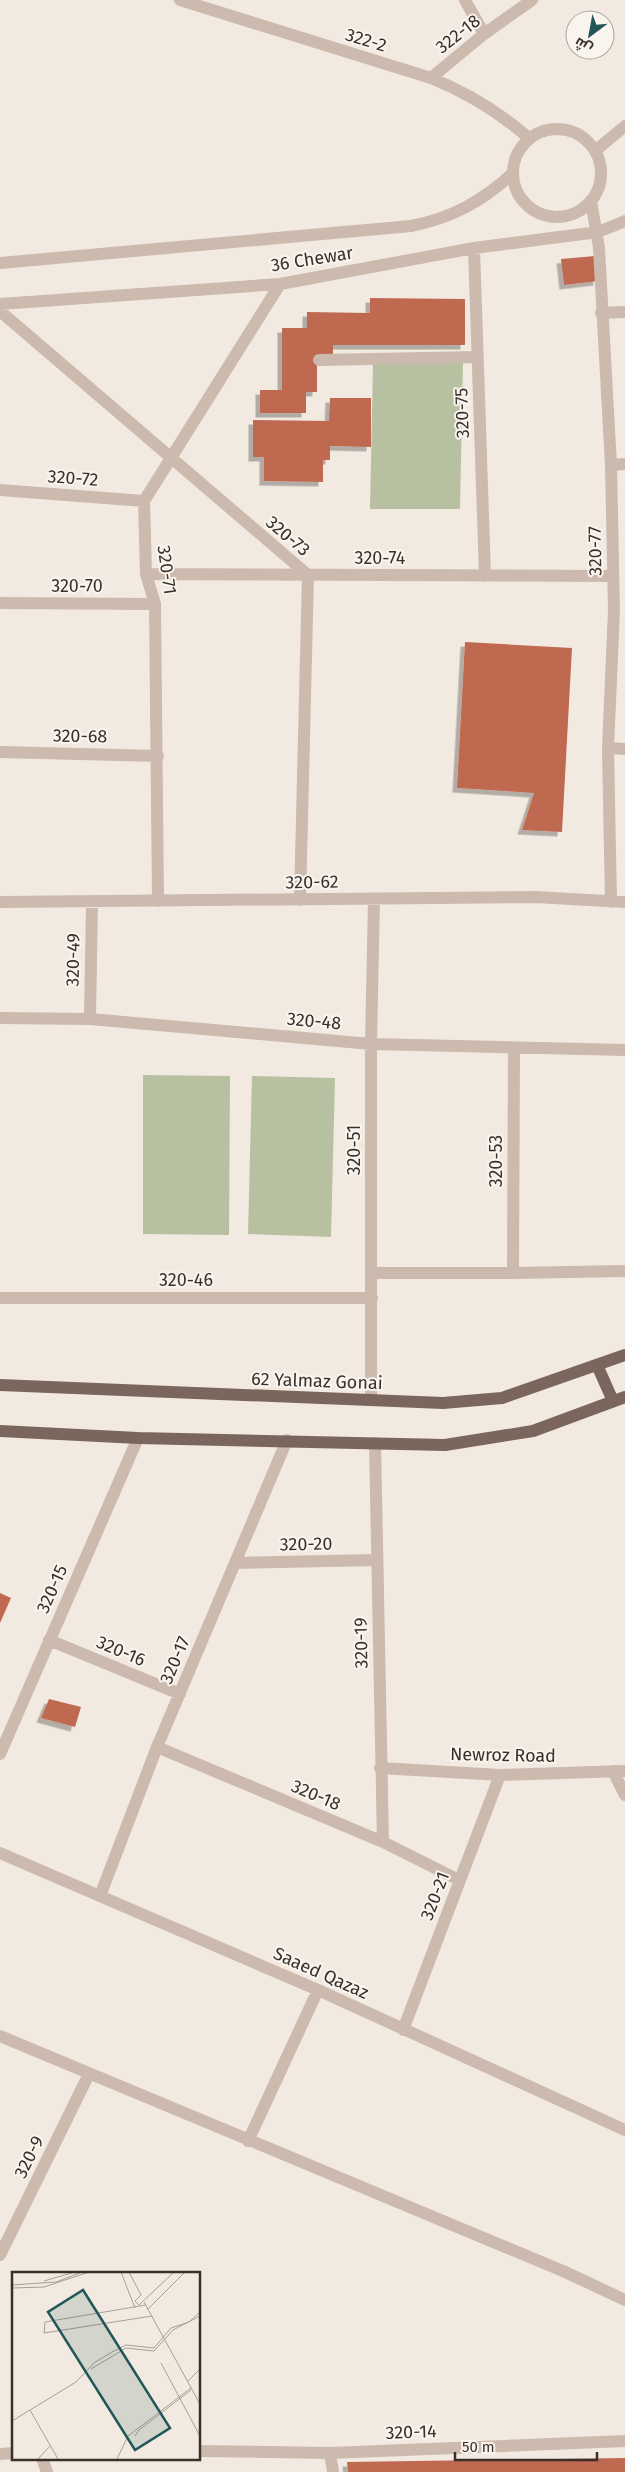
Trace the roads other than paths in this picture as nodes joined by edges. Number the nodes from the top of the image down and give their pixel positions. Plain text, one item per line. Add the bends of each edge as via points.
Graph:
1 (180, 0) edge
2 (465, 0) edge
3 (532, 0) edge
4 (484, 34) junction
5 (431, 78) junction
6 (625, 126) edge
7 (529, 138) junction
8 (595, 151) junction
9 (513, 173) junction
10 (591, 201) junction
11 (565, 216) junction
12 (625, 221) edge
13 (598, 232) junction
14 (535, 240) junction
15 (474, 248) junction
16 (0, 263) edge
17 (280, 284) junction
18 (0, 304) edge
19 (0, 311) edge
20 (625, 312) edge
21 (601, 313) junction
22 (478, 357) junction
23 (319, 360) dead end
24 (169, 457) junction
25 (625, 464) edge
26 (611, 465) junction
27 (0, 490) edge
28 (144, 501) junction
29 (146, 574) junction
30 (308, 575) junction
31 (485, 576) junction
32 (613, 576) junction
33 (0, 603) edge
34 (155, 604) junction
35 (619, 610) edge
36 (608, 748) junction
37 (625, 749) edge
38 (0, 752) edge
39 (158, 756) junction
40 (374, 899) junction
41 (300, 900) junction
42 (158, 901) junction
43 (0, 902) edge
44 (92, 902) junction
45 (611, 902) junction
46 (625, 902) edge
47 (0, 1018) edge
48 (90, 1019) junction
49 (371, 1044) junction
50 (514, 1048) junction
51 (625, 1050) edge
52 (625, 1271) edge
53 (373, 1272) junction
54 (513, 1274) junction
55 (0, 1298) edge
56 (372, 1298) junction
57 (625, 1354) edge
58 (597, 1365) junction
59 (0, 1385) edge
60 (625, 1397) edge
61 (371, 1400) junction
62 (612, 1401) junction
63 (0, 1431) edge
64 (138, 1438) junction
65 (288, 1440) junction
66 (375, 1443) junction
67 (378, 1560) junction
68 (234, 1562) junction
69 (49, 1640) junction
70 (180, 1694) junction
71 (158, 1747) junction
72 (0, 1754) edge
73 (380, 1768) junction
74 (619, 1771) edge
75 (500, 1775) junction
76 (625, 1795) edge
77 (383, 1842) junction
78 (0, 1853) edge
79 (459, 1880) junction
80 (100, 1896) junction
81 (318, 1990) junction
82 (403, 2030) junction
83 (0, 2036) edge
84 (90, 2074) junction
85 (625, 2130) edge
86 (248, 2141) junction
87 (0, 2255) edge
88 (625, 2300) edge
89 (625, 2441) edge
90 (200, 2451) edge
91 (330, 2453) junction
92 (43, 2460) edge
93 (47, 2472) edge
94 (333, 2472) edge

1 - 5 street, 322-2
2 - 4 street
3 - 4 street, 322-18
4 - 5 street, 322-18
5 - 7 street, 322-2 via 483,103
6 - 8 street
7 - 8 street via 553,129 565,130 588,141
7 - 9 street via 520,148
8 - 10 street via 601,177
9 - 11 street via 523,201 535,211
9 - 16 street via 467,208 411,226
10 - 11 street via 580,211
10 - 13 street, 320-77
11 - 14 street
12 - 13 street, 36 Chewar
13 - 14 street, 36 Chewar
13 - 21 street, 320-77
14 - 15 street, 36 Chewar
15 - 17 street, 36 Chewar
15 - 22 street, 320-75
17 - 18 street, 36 Chewar
17 - 24 street
19 - 24 street, 320-73
20 - 21 street
21 - 26 street, 320-77
22 - 23 street
22 - 31 street, 320-75
24 - 28 street
24 - 30 street, 320-73
25 - 26 street
26 - 32 street, 320-77
27 - 28 street, 320-72
28 - 29 street, 320-71
29 - 30 street, 320-74
29 - 34 street, 320-71
30 - 31 street, 320-74
30 - 41 street, 320-73
31 - 32 street, 320-74
32 - 35 street, 320-77
33 - 34 street, 320-70
34 - 39 street, 320-71
35 - 36 street, 320-77
36 - 37 street
36 - 45 street, 320-77
38 - 39 street, 320-68
39 - 42 street, 320-71
40 - 41 street, 320-62
40 - 45 street, 320-62 via 535,897
40 - 49 street, 320-51
41 - 42 street, 320-62
42 - 44 street, 320-62
43 - 44 street, 320-62
44 - 48 street, 320-49
45 - 46 street, 320-62
47 - 48 street, 320-48
48 - 49 street, 320-48
49 - 50 street, 320-48
49 - 53 street, 320-51
50 - 51 street, 320-48
50 - 54 street, 320-53
52 - 54 street
53 - 54 street
53 - 56 street, 320-51
55 - 56 street, 320-46
56 - 61 street, 320-51
57 - 58 main road, 62 Yalmaz Gonai
58 - 61 main road, 62 Yalmaz Gonai via 502,1398 443,1403
58 - 62 main road
59 - 61 main road, 62 Yalmaz Gonai
60 - 62 main road
62 - 66 main road via 533,1431 445,1445
63 - 64 main road
64 - 65 main road
64 - 69 street, 320-15
65 - 66 main road
65 - 68 street, 320-17
66 - 67 street, 320-19
67 - 68 street, 320-20
67 - 73 street, 320-19
68 - 70 street, 320-17
69 - 70 street, 320-16
69 - 72 street, 320-15
70 - 71 street, 320-17
71 - 77 street, 320-18
71 - 80 street, 320-17
73 - 75 street, Newroz Road
73 - 77 street, 320-19
74 - 75 street, Newroz Road
74 - 76 street
75 - 79 street, 320-21
77 - 79 street, 320-18
78 - 80 street, Saaed Qazaz
79 - 82 street, 320-21
80 - 81 street, Saaed Qazaz
81 - 82 street, Saaed Qazaz
81 - 86 street
82 - 85 street, Saaed Qazaz
83 - 84 street
84 - 86 street
84 - 87 street, 320-9
86 - 88 street via 563,2271
89 - 91 street, 320-14
90 - 91 street, 320-14
91 - 94 street
92 - 93 street

